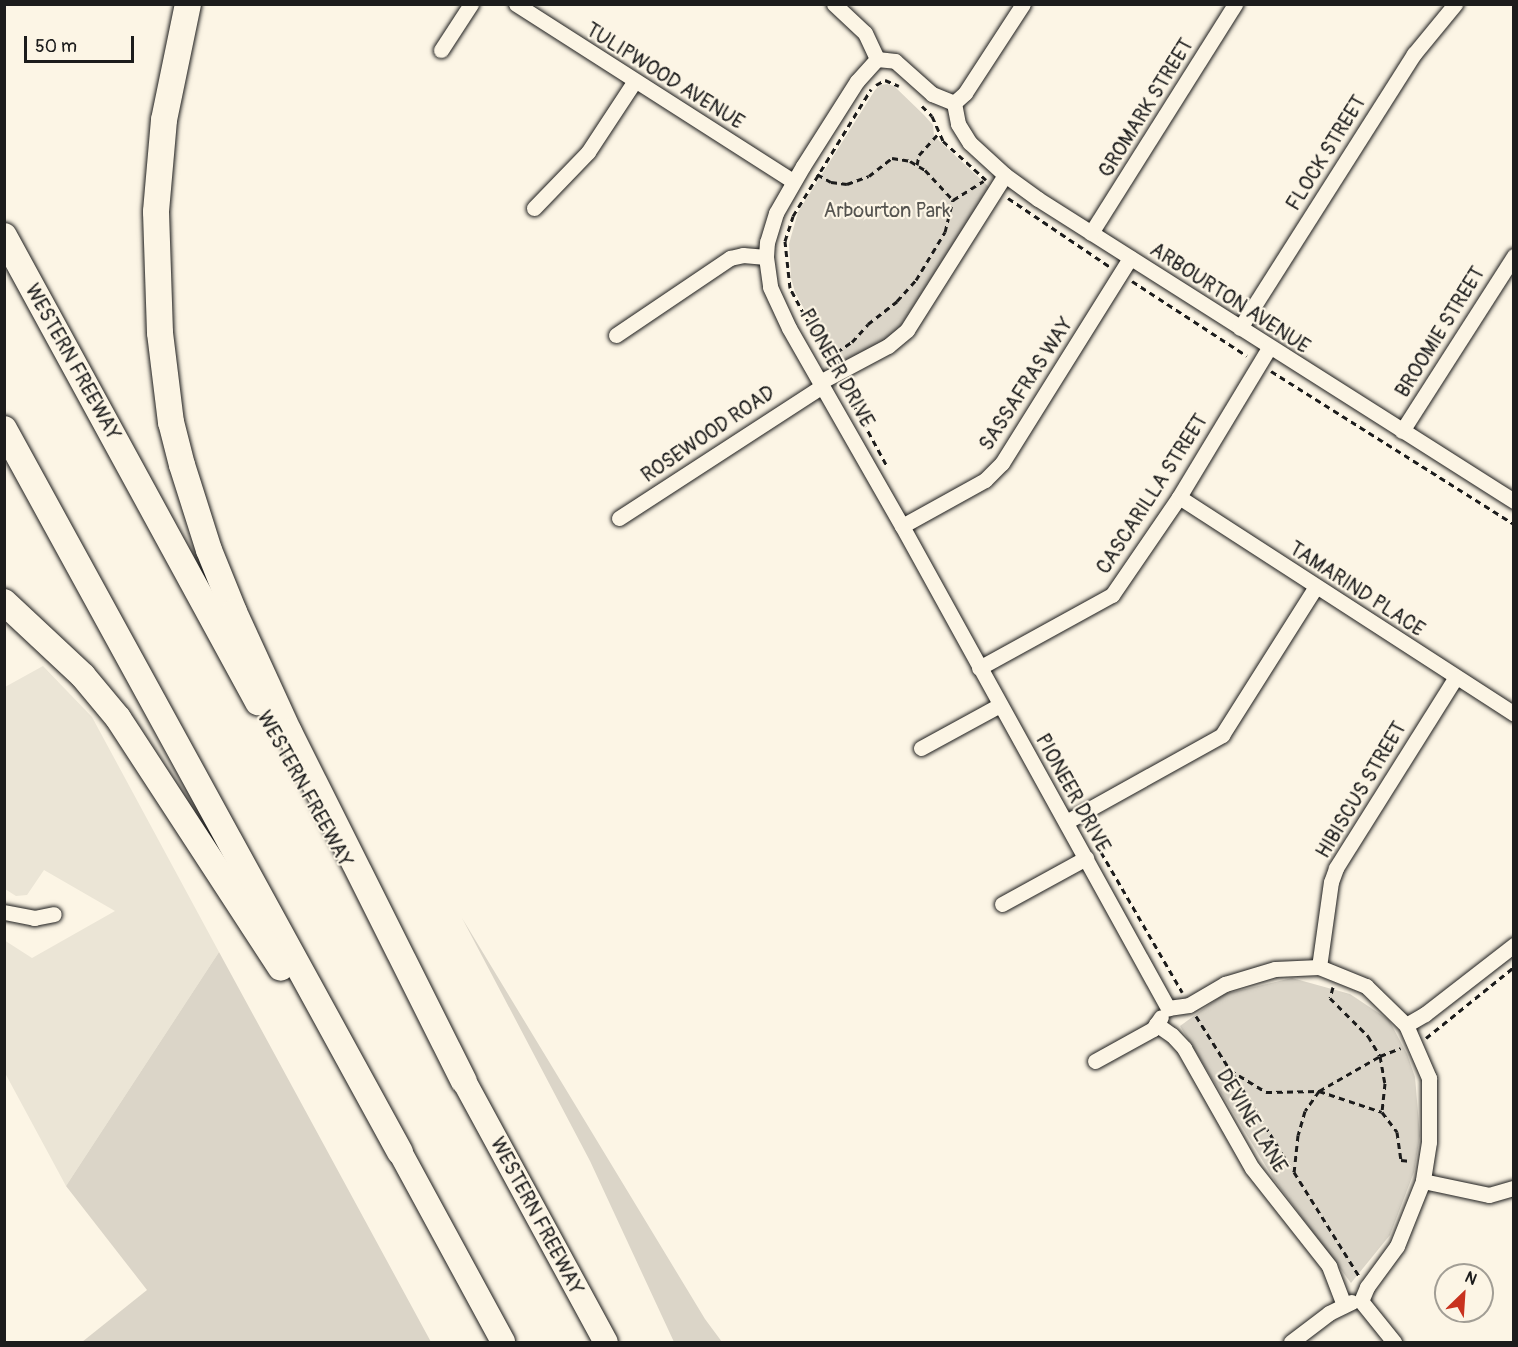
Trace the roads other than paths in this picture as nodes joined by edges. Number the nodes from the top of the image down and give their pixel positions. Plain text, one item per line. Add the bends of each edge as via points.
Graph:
1 (188, 4) edge
2 (471, 4) edge
3 (516, 4) edge
4 (834, 4) edge
5 (1023, 4) edge
6 (1235, 4) edge
7 (1455, 4) edge
8 (441, 50) dead end
9 (877, 58) junction
10 (634, 82) junction
11 (954, 103) junction
12 (1005, 175) junction
13 (793, 181) junction
14 (534, 208) dead end
15 (1091, 233) junction
16 (4, 236) edge
17 (1514, 256) edge
18 (766, 257) junction
19 (1130, 258) junction
20 (1240, 328) junction
21 (616, 335) dead end
22 (1269, 348) junction
23 (821, 384) junction
24 (4, 429) edge
25 (1402, 431) junction
26 (1179, 497) junction
27 (1514, 501) edge
28 (619, 518) dead end
29 (902, 526) junction
30 (1315, 588) junction
31 (4, 602) edge
32 (979, 668) junction
33 (1455, 678) junction
34 (1000, 705) junction
35 (1514, 714) edge
36 (921, 748) dead end
37 (1066, 822) junction
38 (1086, 858) junction
39 (1002, 904) dead end
40 (4, 912) edge
41 (54, 914) dead end
42 (1514, 945) edge
43 (1319, 967) junction
44 (1168, 1008) junction
45 (1156, 1024) junction
46 (1406, 1025) junction
47 (1095, 1061) dead end
48 (464, 1081) junction
49 (400, 1152) junction
50 (1423, 1181) junction
51 (1514, 1188) edge
52 (1361, 1301) junction
53 (1344, 1305) junction
54 (503, 1342) edge
55 (606, 1342) edge
56 (1291, 1342) edge
57 (1394, 1342) edge

1 - 48 highway via 164,120 156,212 160,333 171,422 182,465 234,612 289,732
2 - 8 street
3 - 10 street, TULIPWOOD AVENUE
4 - 9 street via 865,33
5 - 11 street via 965,93
6 - 15 street, GROMARK STREET
7 - 20 street, FLOCK STREET via 1414,54
9 - 11 street via 903,66 932,94
9 - 13 street, PIONEER DRIVE via 857,81
10 - 13 street, TULIPWOOD AVENUE
10 - 14 street via 588,152
11 - 12 street, ARBOURTON AVENUE via 963,134
12 - 15 street, ARBOURTON AVENUE
12 - 23 street, ROSEWOOD ROAD via 991,184 906,330 888,345
13 - 18 street, PIONEER DRIVE via 771,229
15 - 19 street, ARBOURTON AVENUE
16 - 48 highway, WESTERN FREEWAY
17 - 25 street, BROOMIE STREET
18 - 21 street via 730,258
18 - 23 street, PIONEER DRIVE via 773,294
19 - 20 street, ARBOURTON AVENUE
19 - 29 street, SASSAFRAS WAY via 1002,463 985,480
20 - 22 street, ARBOURTON AVENUE
22 - 25 street, ARBOURTON AVENUE
22 - 26 street, CASCARILLA STREET
23 - 28 street, ROSEWOOD ROAD
23 - 29 street, PIONEER DRIVE
24 - 49 highway
25 - 27 street, ARBOURTON AVENUE
26 - 30 street, TAMARIND PLACE
26 - 32 street, CASCARILLA STREET via 1112,595
29 - 32 street, PIONEER DRIVE
30 - 33 street, TAMARIND PLACE
30 - 37 street via 1222,735
31 - 49 highway via 83,676 118,718
32 - 34 street, PIONEER DRIVE
33 - 35 street, TAMARIND PLACE
33 - 43 street, HIBISCUS STREET via 1336,868
34 - 36 street
34 - 37 street, PIONEER DRIVE
37 - 38 street, PIONEER DRIVE
38 - 39 street
38 - 44 street, PIONEER DRIVE
40 - 41 street via 34,918
42 - 46 street
43 - 44 street via 1275,969 1225,984 1189,1005
43 - 46 street via 1366,986
44 - 45 street
45 - 47 street
45 - 53 street, DEVINE LANE via 1184,1048 1252,1168 1329,1266
46 - 50 street via 1429,1078 1429,1142
48 - 55 highway, WESTERN FREEWAY
49 - 54 highway
50 - 51 street via 1488,1195
50 - 52 street via 1397,1246 1366,1287
52 - 53 street
52 - 57 street
53 - 56 street

